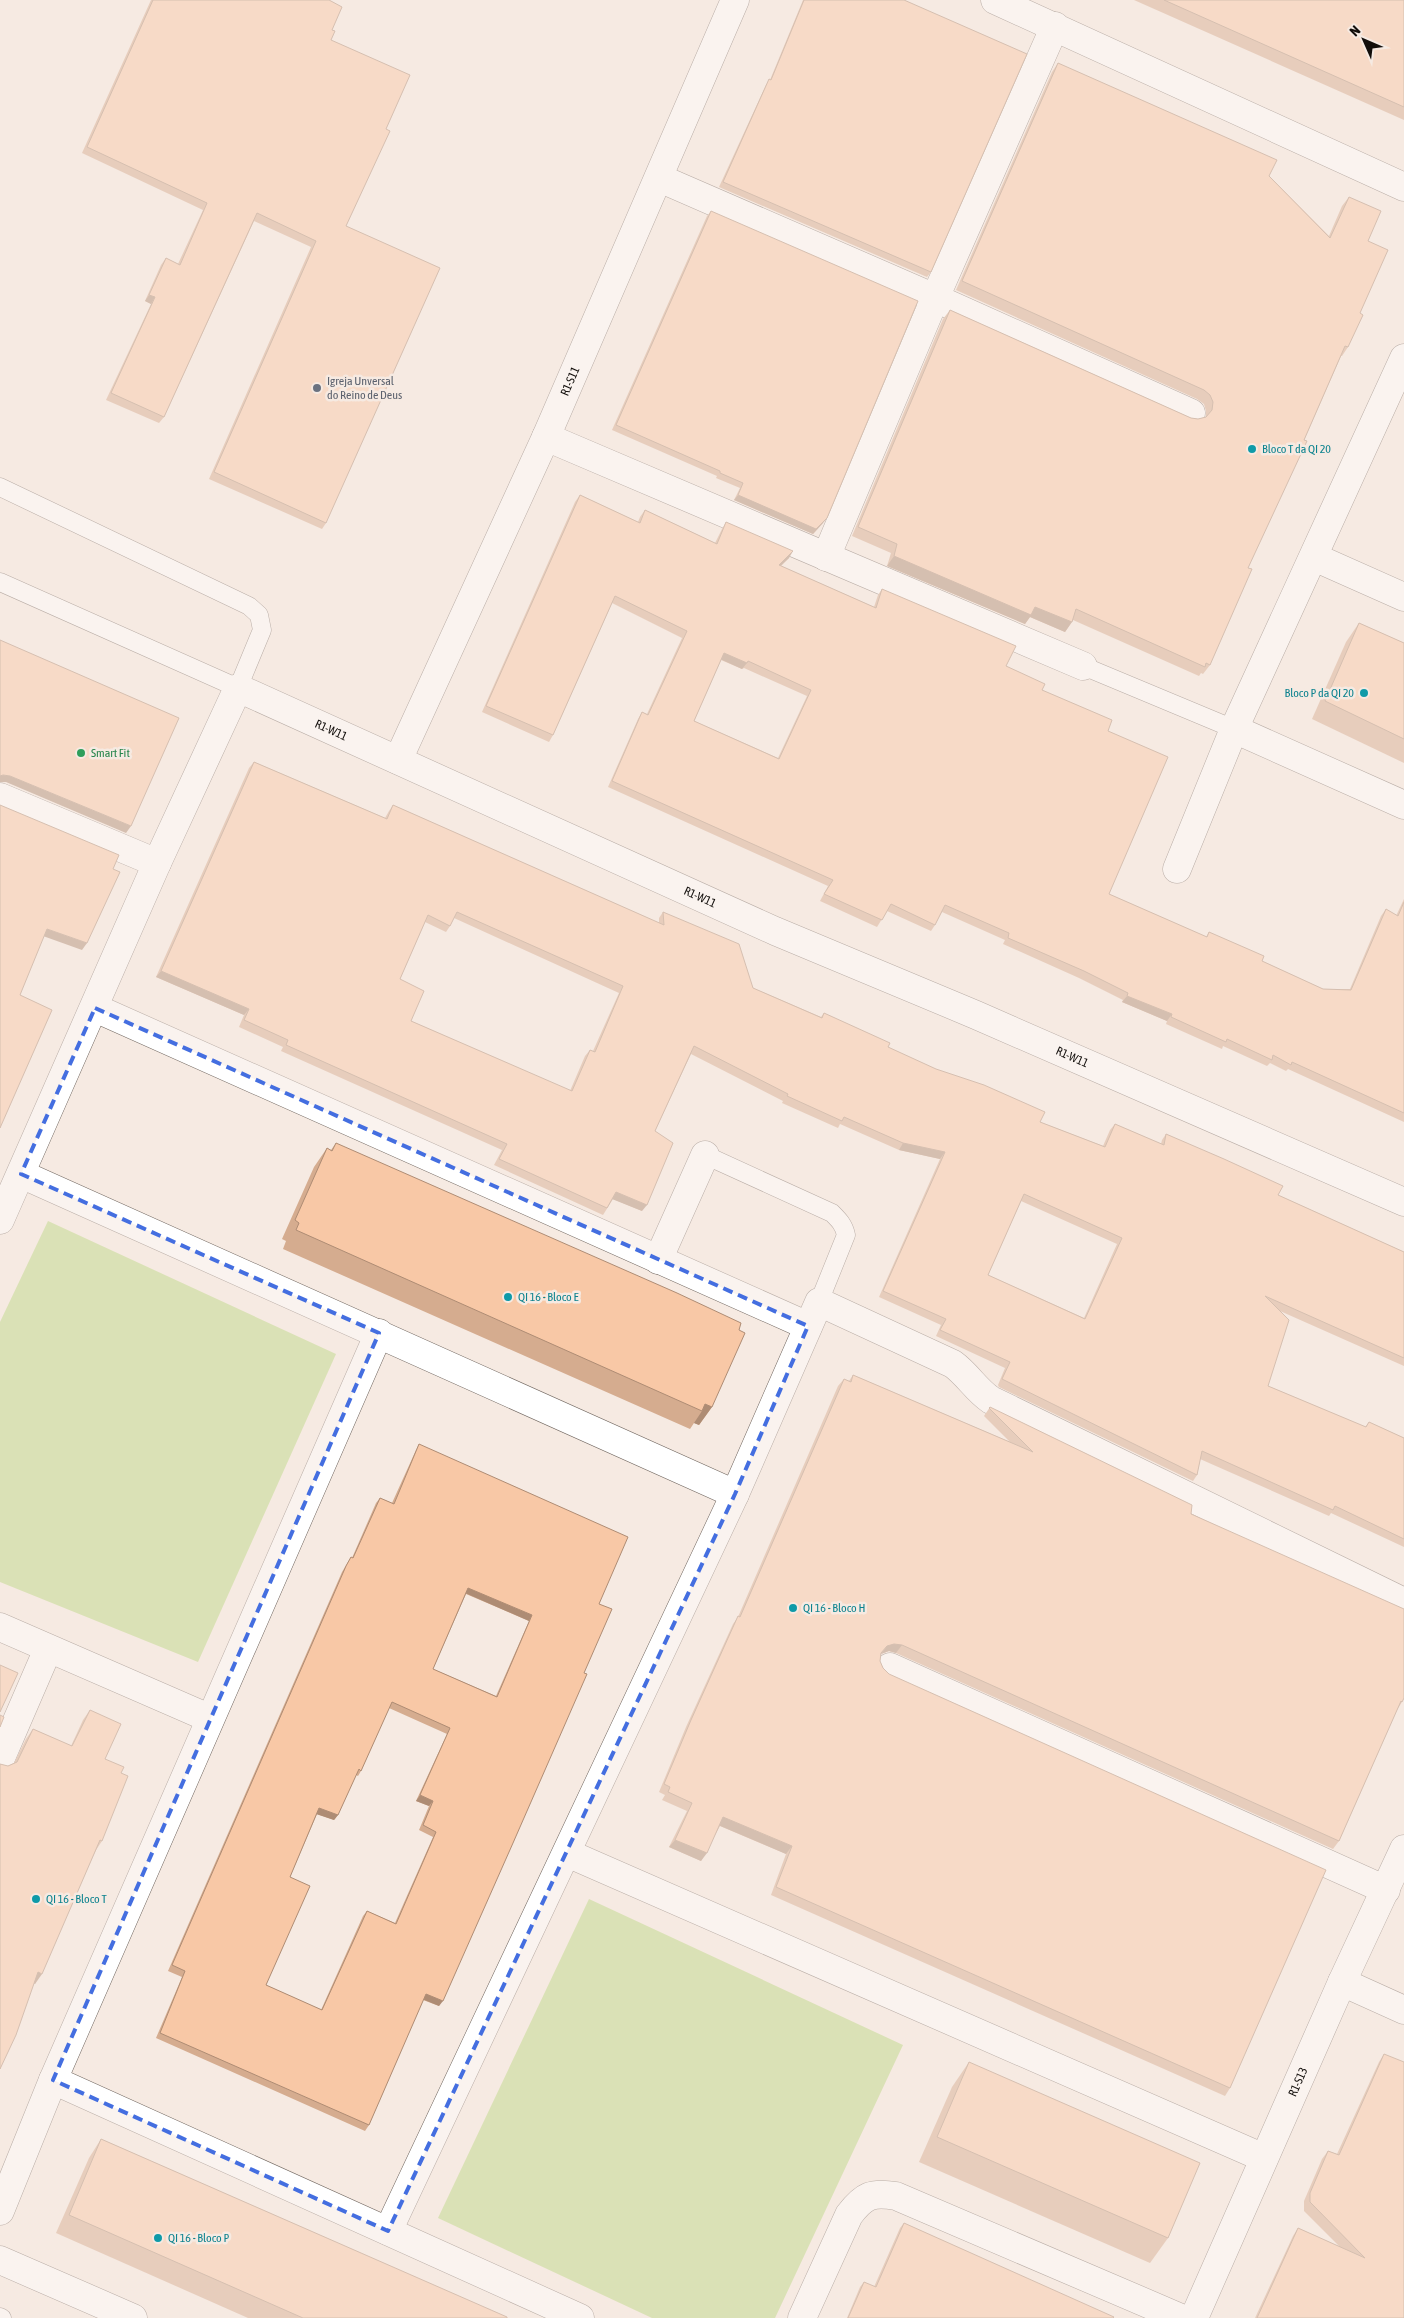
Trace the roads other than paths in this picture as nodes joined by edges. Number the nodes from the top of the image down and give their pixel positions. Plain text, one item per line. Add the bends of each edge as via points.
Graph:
1 (735, 0) edge
2 (995, 0) edge
3 (1054, 26) junction
4 (659, 178) junction
5 (1404, 187) edge
6 (935, 298) junction
7 (1404, 358) edge
8 (1191, 413) dead end
9 (546, 437) junction
10 (0, 487) edge
11 (826, 556) junction
12 (1314, 557) junction
13 (0, 582) edge
14 (1404, 597) edge
15 (1083, 666) joint
16 (238, 688) junction
17 (1234, 729) junction
18 (398, 760) junction
19 (0, 797) edge
20 (1404, 805) edge
21 (157, 863) junction
22 (1177, 869) dead end
23 (95, 1008) junction
24 (704, 1155) joint
25 (21, 1174) junction
26 (1404, 1202) edge
27 (0, 1220) edge
28 (658, 1260) junction
29 (819, 1302) junction
30 (808, 1326) junction
31 (379, 1333) junction
32 (735, 1494) junction
33 (1404, 1602) edge
34 (0, 1627) edge
35 (48, 1649) junction
36 (890, 1667) dead end
37 (210, 1718) junction
38 (0, 1760) edge
39 (1404, 1849) edge
40 (567, 1853) junction
41 (1386, 1890) junction
42 (1342, 1982) junction
43 (1404, 2010) edge
44 (53, 2080) junction
45 (1264, 2158) junction
46 (0, 2211) edge
47 (388, 2231) junction
48 (0, 2260) edge
49 (133, 2318) edge
50 (580, 2318) edge
51 (802, 2318) edge
52 (1180, 2318) edge
53 (1194, 2318) edge

1 - 4 street, R1-S11
2 - 3 street
3 - 5 street
3 - 6 street
4 - 6 street
4 - 9 street, R1-S11
6 - 8 street
6 - 11 street
7 - 12 street
9 - 11 street
9 - 18 street, R1-S11
10 - 16 lane via 250,606 259,615 262,630
11 - 15 street
12 - 14 street
12 - 17 street
13 - 16 lane, R1-W11
15 - 17 lane
16 - 18 street, R1-W11
16 - 21 street
17 - 20 street
17 - 22 street
18 - 26 street, R1-W11 via 775,931
19 - 21 street
21 - 23 street
23 - 25 street
23 - 28 street
24 - 28 street
24 - 29 lane via 832,1213 839,1220 846,1235
25 - 27 street
25 - 31 street
28 - 30 street
29 - 30 street
29 - 33 street via 954,1364 991,1400
30 - 32 street
31 - 32 street
31 - 37 street
32 - 40 street
34 - 35 street
35 - 37 street
35 - 38 street
36 - 41 street
37 - 44 street
39 - 41 street, R1-S13
40 - 45 street
40 - 47 street
41 - 42 street, R1-S13
42 - 43 street
42 - 45 street, R1-S13
44 - 46 street
44 - 47 street
45 - 53 street, R1-S13
47 - 50 street
48 - 49 street
51 - 52 street via 849,2215 859,2202 880,2194 896,2196

